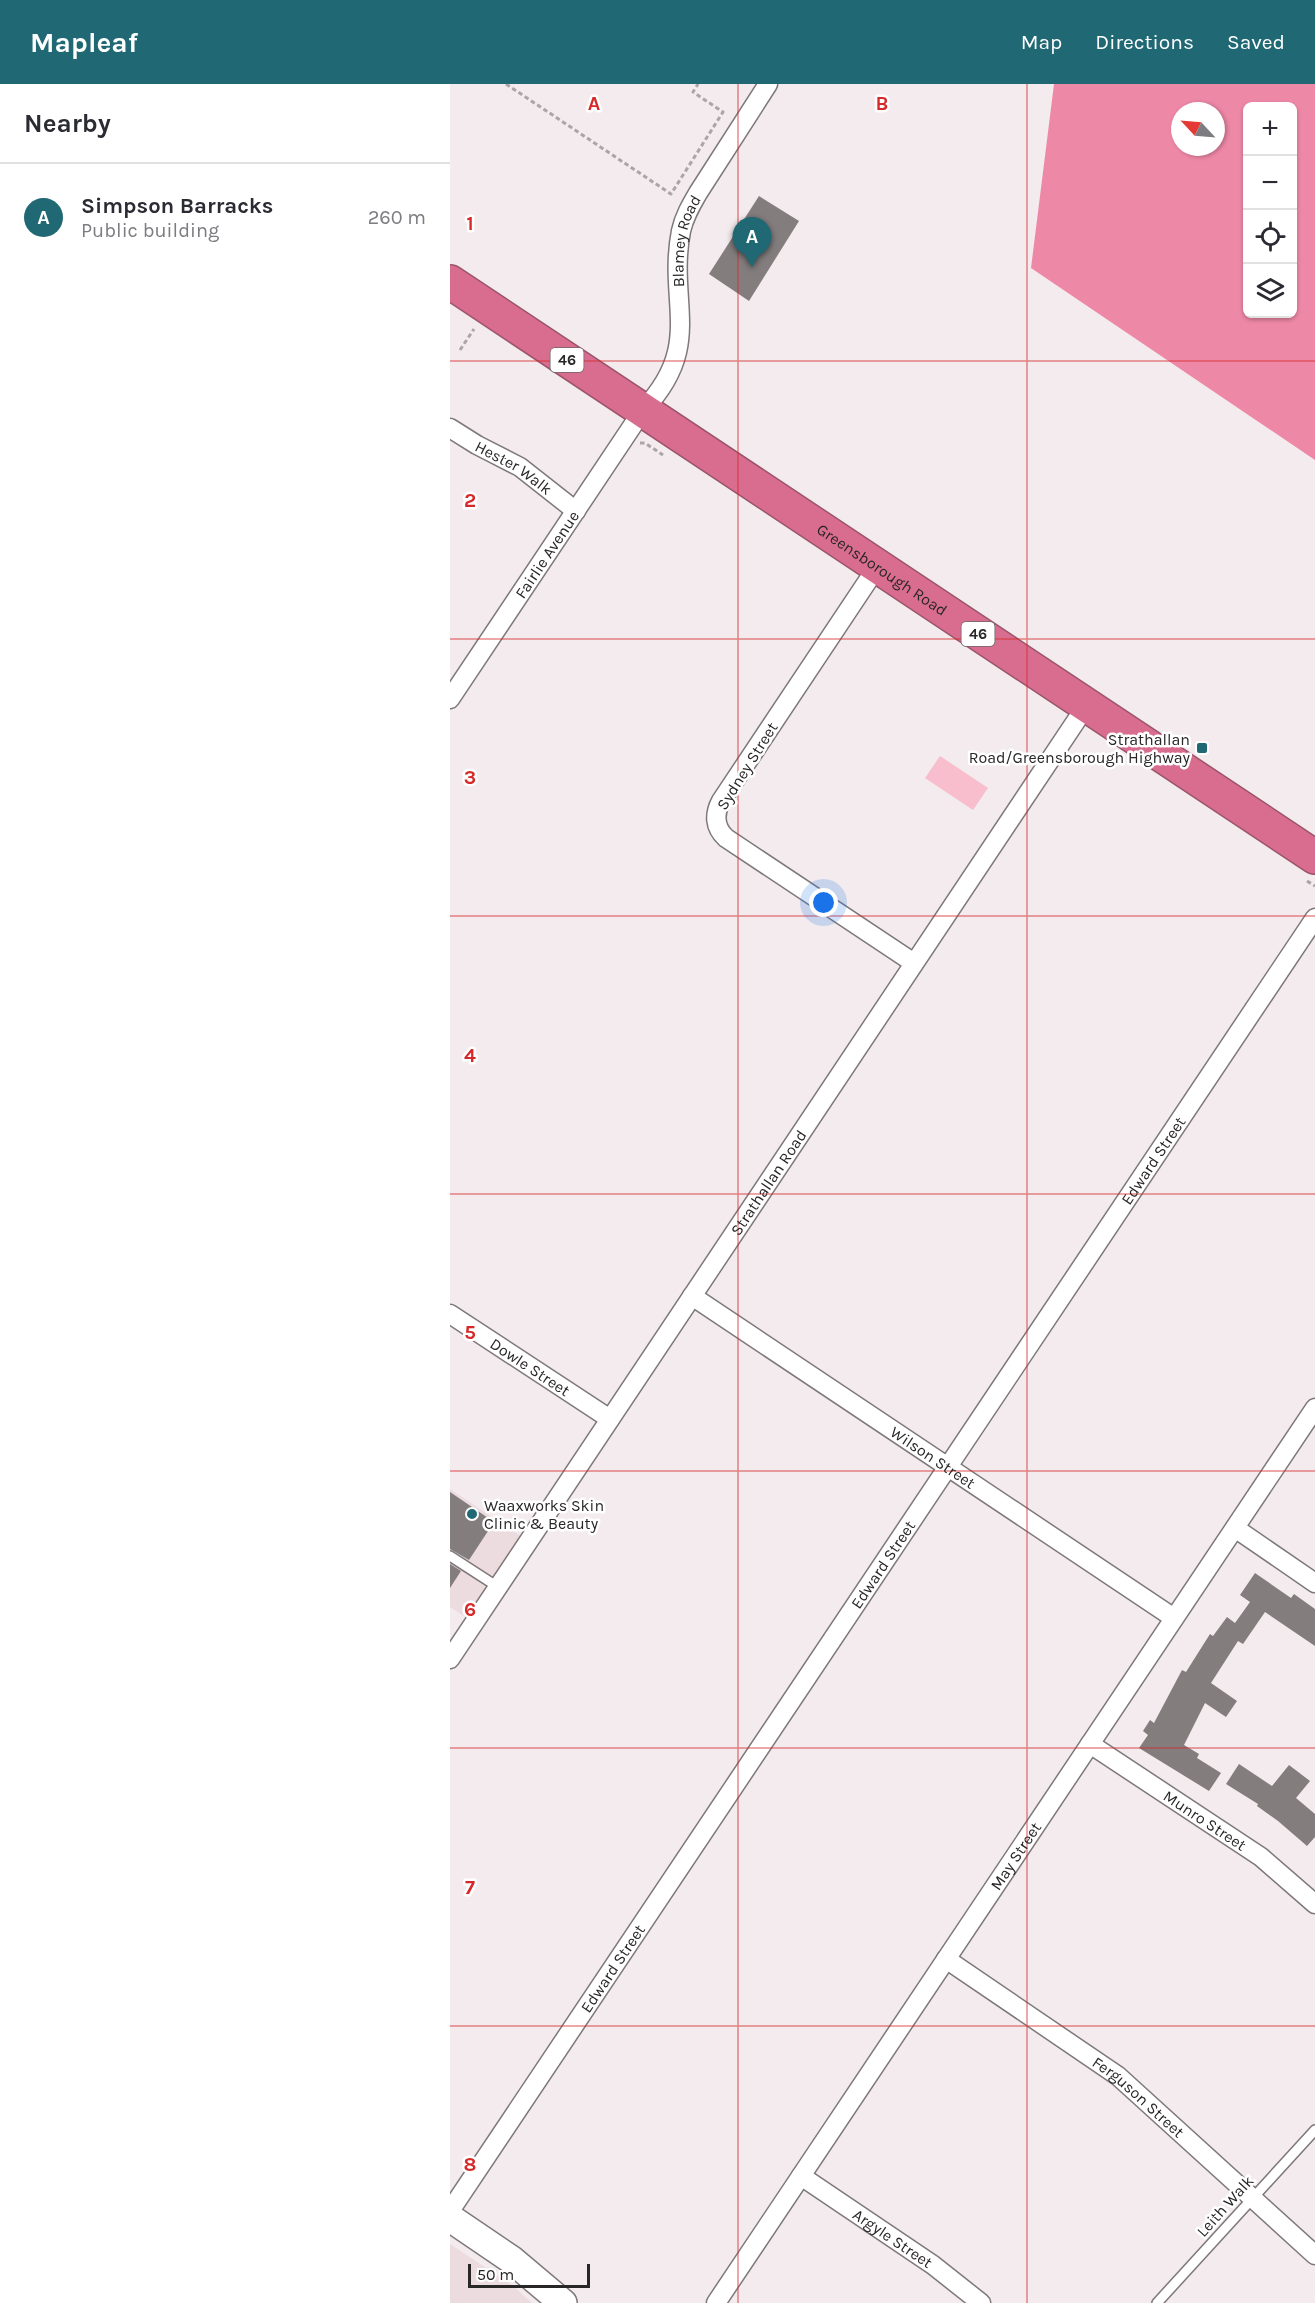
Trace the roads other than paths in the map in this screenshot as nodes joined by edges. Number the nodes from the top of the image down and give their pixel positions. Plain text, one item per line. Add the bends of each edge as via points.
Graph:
1 (764, 87) edge
2 (450, 282) edge
3 (643, 410) junction
4 (450, 428) edge
5 (576, 510) junction
6 (877, 567) junction
7 (450, 699) edge
8 (1086, 706) junction
9 (1315, 856) edge
10 (1315, 918) edge
11 (914, 963) junction
12 (692, 1296) junction
13 (450, 1314) edge
14 (1315, 1408) edge
15 (610, 1419) junction
16 (947, 1467) junction
17 (1235, 1528) junction
18 (450, 1556) edge
19 (1315, 1583) edge
20 (498, 1587) junction
21 (1174, 1618) junction
22 (450, 1659) edge
23 (1090, 1744) junction
24 (1315, 1904) edge
25 (946, 1959) junction
26 (1315, 2130) edge
27 (801, 2176) junction
28 (1253, 2198) junction
29 (450, 2211) edge
30 (450, 2218) edge
31 (1315, 2255) edge
32 (563, 2303) edge
33 (716, 2303) edge
34 (981, 2303) edge
35 (1158, 2303) edge

1 - 3 street, Blamey Road via 688,210 679,245 679,345 661,391
2 - 3 highway, Greensborough Road / 46
3 - 5 street, Fairlie Avenue
3 - 6 highway, Greensborough Road / 46
4 - 5 street, Hester Walk via 520,467
5 - 7 street, Fairlie Avenue
6 - 8 highway, Greensborough Road / 46
6 - 11 street, Sydney Street via 721,801 716,822 726,838
8 - 9 highway, Greensborough Road / 46
8 - 11 street, Strathallan Road
10 - 16 street, Edward Street
11 - 12 street, Strathallan Road
12 - 15 street, Strathallan Road
12 - 16 street, Wilson Street
13 - 15 street, Dowle Street
14 - 17 street, May Street
15 - 20 street, Strathallan Road
16 - 21 street, Wilson Street
16 - 29 street, Edward Street
17 - 19 street
17 - 21 street, May Street
18 - 20 lane
20 - 22 street, Strathallan Road
21 - 23 street, May Street
23 - 24 street, Munro Street via 1260,1857
23 - 25 street, May Street
25 - 27 street, May Street
25 - 28 street, Ferguson Street via 1118,2076
26 - 28 lane, Leith Walk
27 - 33 street, May Street
27 - 34 street, Argyle Street via 933,2265
28 - 31 street, Ferguson Street
28 - 35 lane, Leith Walk
30 - 32 street via 512,2260

